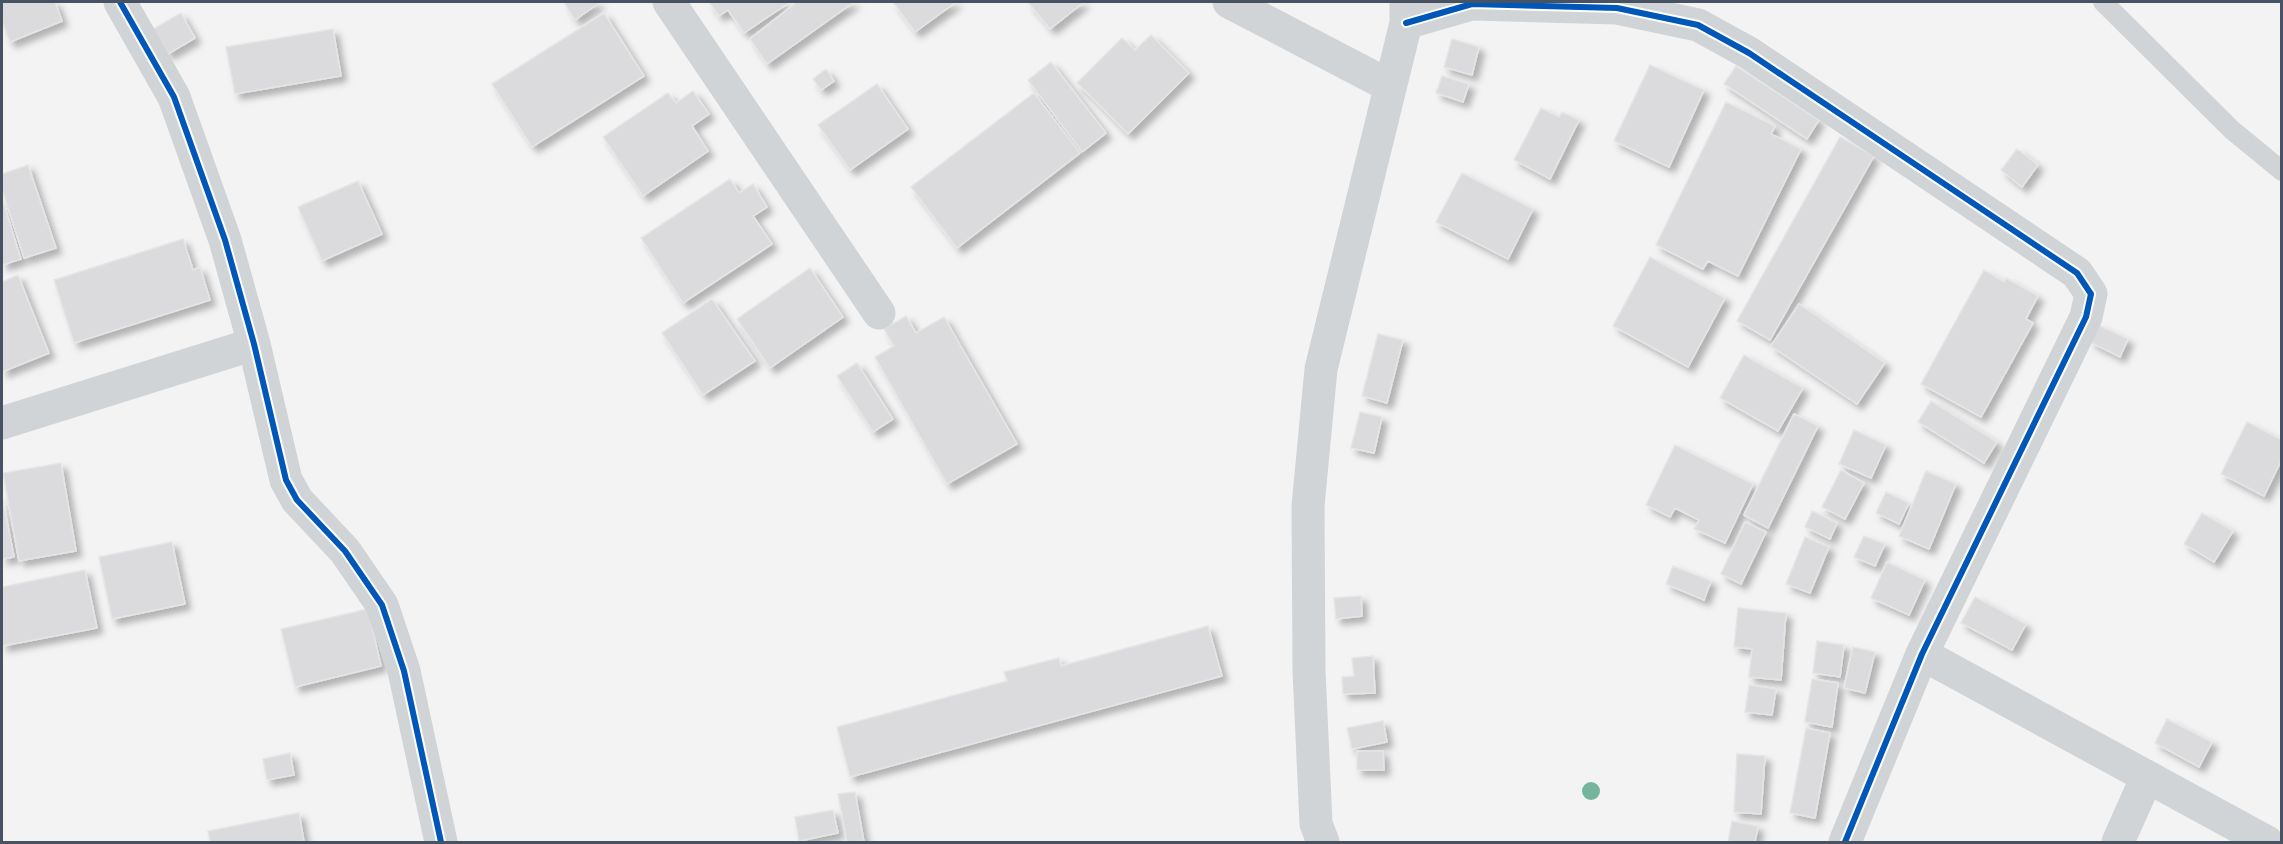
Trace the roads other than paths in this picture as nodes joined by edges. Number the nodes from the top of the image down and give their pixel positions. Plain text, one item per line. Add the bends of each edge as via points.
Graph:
1 (120, 2) edge
2 (669, 2) edge
3 (1229, 2) edge
4 (2103, 2) edge
5 (1406, 12) edge
6 (1390, 86) junction
7 (2282, 171) edge
8 (879, 313) dead end
9 (254, 345) junction
10 (2, 423) edge
11 (1922, 654) junction
12 (2147, 777) junction
13 (441, 843) edge
14 (1323, 843) edge
15 (1845, 843) edge
16 (2118, 843) edge
17 (2267, 843) edge

1 - 9 street via 174,97 225,240
2 - 8 street
3 - 6 street
4 - 7 lane via 2232,130
5 - 6 street
5 - 11 street via 1472,4 1617,8 1698,25 1749,53 2077,273 2091,294 2086,317
6 - 14 street via 1321,369 1308,506 1316,812
9 - 10 street
9 - 13 street via 286,480 297,500 345,551 382,605 404,671
11 - 12 street
11 - 15 street
12 - 16 street
12 - 17 street

